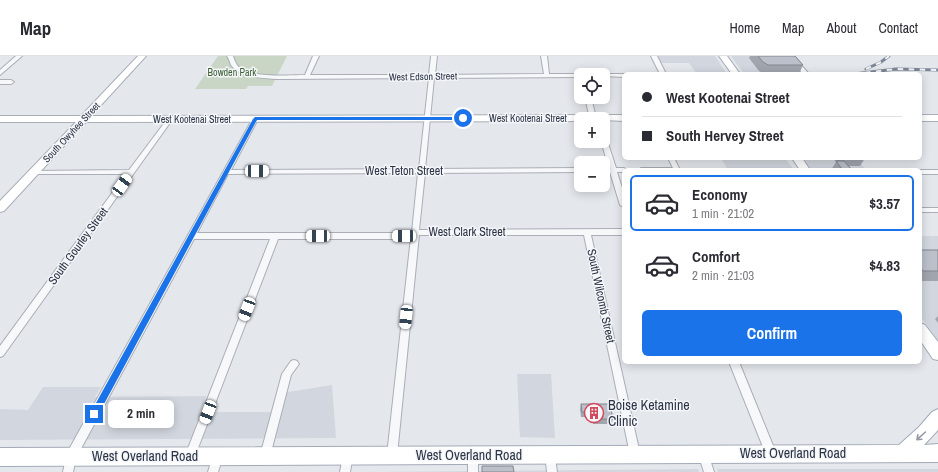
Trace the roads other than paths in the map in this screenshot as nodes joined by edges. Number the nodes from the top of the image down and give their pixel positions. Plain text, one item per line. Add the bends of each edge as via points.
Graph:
1 (19, 56) edge
2 (142, 56) edge
3 (230, 56) edge
4 (316, 56) edge
5 (434, 56) edge
6 (544, 56) edge
7 (654, 56) edge
8 (723, 56) edge
9 (790, 56) edge
10 (662, 72) edge
11 (735, 72) edge
12 (804, 72) edge
13 (0, 73) edge
14 (610, 74) edge
15 (622, 74) edge
16 (547, 75) junction
17 (574, 75) edge
18 (307, 77) junction
19 (432, 77) junction
20 (0, 82) edge
21 (11, 82) dead end
22 (427, 118) junction
23 (574, 118) edge
24 (610, 118) edge
25 (622, 118) edge
26 (922, 118) edge
27 (938, 118) edge
28 (0, 119) edge
29 (83, 119) junction
30 (170, 119) junction
31 (255, 119) junction
32 (606, 148) edge
33 (574, 170) edge
34 (613, 170) junction
35 (622, 170) edge
36 (422, 171) junction
37 (34, 172) junction
38 (131, 172) junction
39 (226, 172) junction
40 (922, 172) edge
41 (938, 172) edge
42 (622, 199) edge
43 (0, 208) edge
44 (922, 210) edge
45 (938, 210) edge
46 (587, 232) junction
47 (622, 232) edge
48 (415, 235) junction
49 (191, 236) junction
50 (276, 236) junction
51 (922, 332) edge
52 (0, 353) edge
53 (938, 354) edge
54 (294, 364) dead end
55 (735, 364) edge
56 (938, 417) edge
57 (938, 452) edge
58 (902, 453) junction
59 (550, 454) junction
60 (635, 454) junction
61 (703, 454) junction
62 (771, 454) junction
63 (392, 455) junction
64 (190, 456) junction
65 (265, 456) junction
66 (0, 457) edge
67 (473, 463) edge
68 (69, 464) edge
69 (216, 464) edge
70 (346, 464) edge
71 (552, 472) edge
72 (709, 472) edge

1 - 13 street
2 - 29 street, South Owyhee Street
3 - 18 street, West Edson Street via 235,66 260,76
4 - 18 street
5 - 19 street
6 - 16 street
7 - 10 street
8 - 11 main road
9 - 12 street
14 - 15 street, West Edson Street
16 - 17 street, West Edson Street
16 - 19 street, West Edson Street
18 - 19 street, West Edson Street
19 - 22 street
20 - 21 street
22 - 23 street, West Kootenai Street
22 - 31 street, West Kootenai Street
22 - 36 street
24 - 25 street, West Kootenai Street
26 - 27 street
28 - 29 street, West Kootenai Street
29 - 30 street, West Kootenai Street
29 - 37 street, South Owyhee Street
30 - 31 street, West Kootenai Street
30 - 38 street, South Gourley Street
31 - 39 street
32 - 34 street
33 - 36 street, West Teton Street
34 - 35 street
34 - 42 street
36 - 39 street, West Teton Street
36 - 48 street
37 - 38 street
37 - 43 street, South Owyhee Street
38 - 52 street, South Gourley Street
39 - 49 street
40 - 41 street
44 - 45 street
46 - 47 street, West Clark Street
46 - 48 street, West Clark Street via 422,232
46 - 60 street, South Wilcomb Street
48 - 50 street, West Clark Street
48 - 63 street
49 - 50 street, West Clark Street
49 - 68 street
50 - 64 street
51 - 53 main road
54 - 65 street via 287,374
55 - 62 street
56 -> 58 main road via 925,433
57 - 58 main road, West Overland Road
58 - 62 main road, West Overland Road
59 - 60 main road, West Overland Road
59 - 67 main road, West Overland Road
59 - 71 street
60 - 61 main road, West Overland Road
61 - 62 main road, West Overland Road
61 - 72 street
63 - 67 main road, West Overland Road
63 - 70 main road, West Overland Road
64 - 68 main road, West Overland Road
64 - 69 main road, West Overland Road
65 - 69 main road, West Overland Road
65 - 70 main road, West Overland Road
66 - 68 main road, West Overland Road

